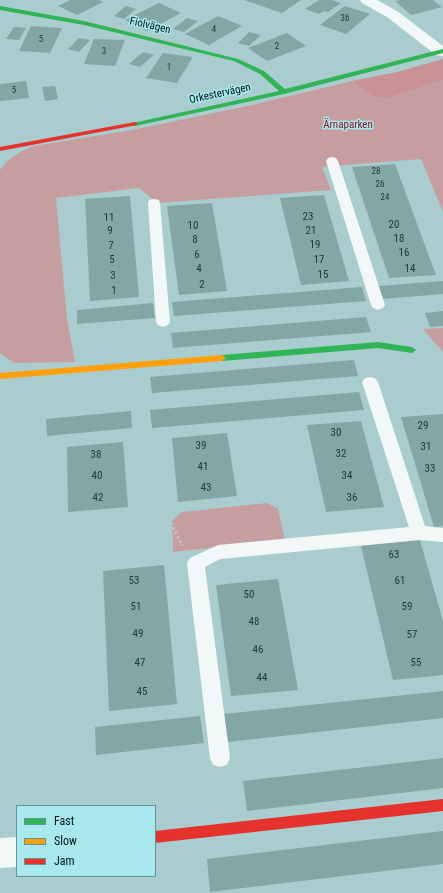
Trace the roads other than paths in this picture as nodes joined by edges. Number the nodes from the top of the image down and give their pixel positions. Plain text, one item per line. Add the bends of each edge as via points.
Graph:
1 (367, 0) edge
2 (0, 8) edge
3 (442, 52) edge
4 (284, 92) junction
5 (0, 149) edge
6 (332, 161) dead end
7 (154, 203) dead end
8 (378, 305) dead end
9 (163, 322) dead end
10 (412, 350) dead end
11 (0, 376) edge
12 (370, 382) dead end
13 (419, 533) junction
14 (443, 535) edge
15 (220, 758) dead end
16 (443, 805) edge
17 (156, 837) edge
18 (16, 852) edge
19 (0, 854) edge

1 - 3 street via 392,14
2 - 4 street, Fiolvägen via 84,23 236,60 270,76
3 - 4 street, Orkestervägen
4 - 5 street, Orkestervägen via 208,110
6 - 8 lane
7 - 9 lane
10 - 11 street via 378,346
12 - 13 lane
13 - 14 lane
13 - 15 lane via 218,552 196,563
16 - 17 street
18 - 19 street

